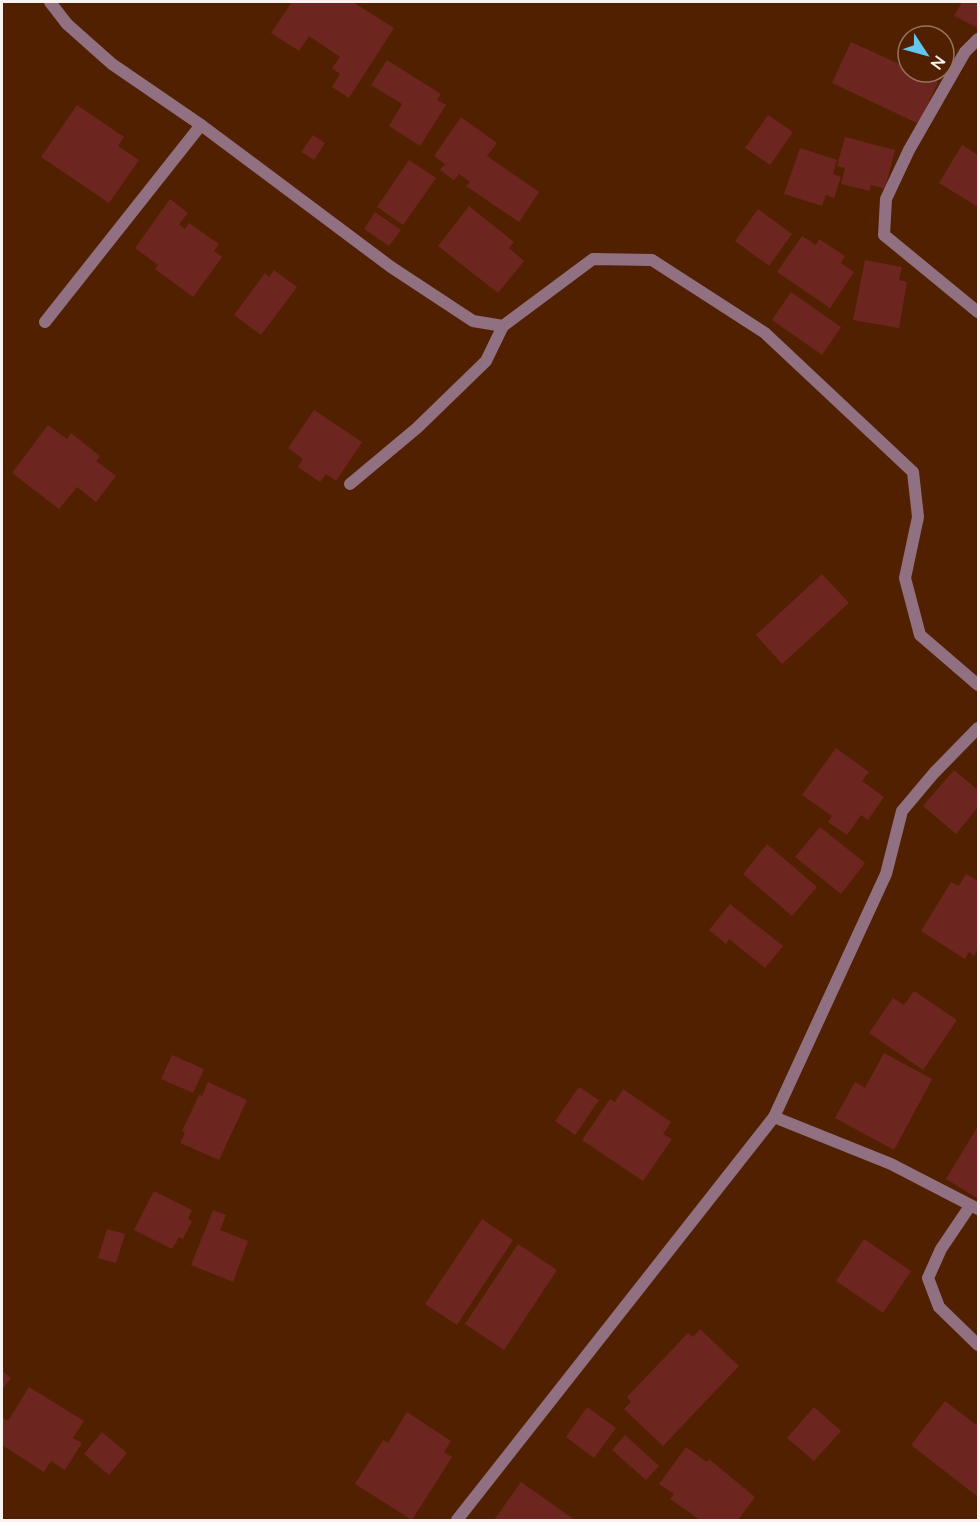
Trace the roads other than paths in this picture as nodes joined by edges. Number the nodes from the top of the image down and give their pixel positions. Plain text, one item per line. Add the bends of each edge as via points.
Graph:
1 (50, 2) edge
2 (978, 39) edge
3 (201, 125) junction
4 (978, 312) edge
5 (45, 322) dead end
6 (503, 326) junction
7 (350, 484) dead end
8 (978, 685) edge
9 (978, 728) edge
10 (774, 1117) junction
11 (974, 1208) edge
12 (978, 1345) edge
13 (457, 1521) edge

1 - 3 street via 67,24 112,64
2 - 4 street via 965,52 909,150 886,199 884,235
3 - 5 street
3 - 6 street via 391,267 473,321
6 - 7 street via 486,361 417,428
6 - 8 street via 593,259 651,260 765,333 914,471 918,517 905,578 920,635
9 - 10 street via 902,811 886,874
10 - 11 street via 891,1164
10 - 13 street
11 - 12 street via 941,1249 928,1278 939,1307

